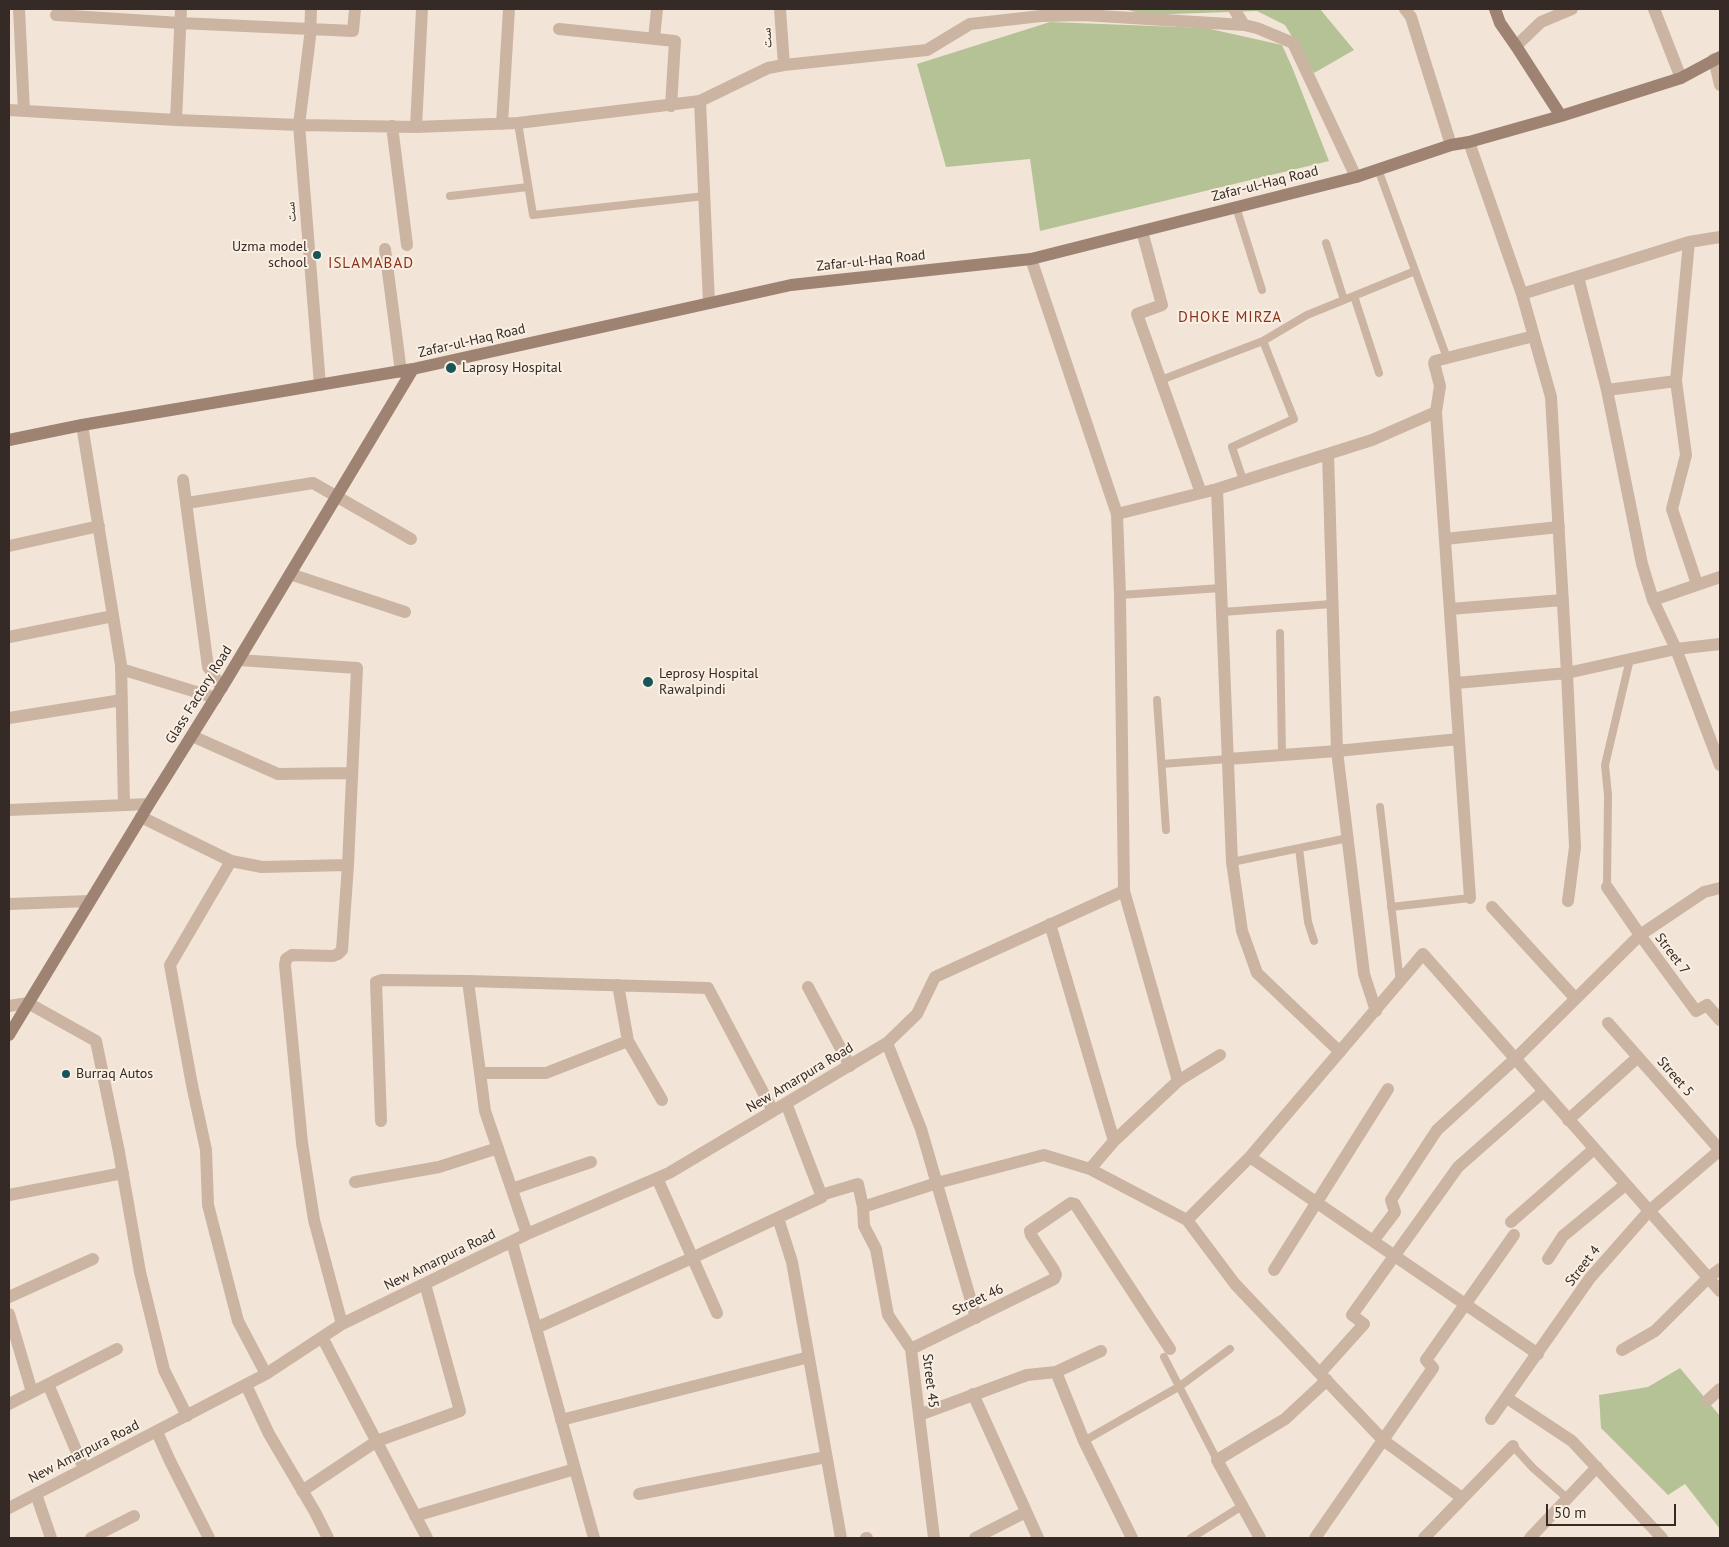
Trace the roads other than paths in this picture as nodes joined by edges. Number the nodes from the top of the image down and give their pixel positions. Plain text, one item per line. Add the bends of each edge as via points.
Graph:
1 (19, 9) edge
2 (181, 9) edge
3 (310, 9) edge
4 (355, 9) edge
5 (422, 9) edge
6 (509, 9) edge
7 (657, 9) edge
8 (780, 9) edge
9 (1234, 9) edge
10 (1405, 9) edge
11 (1495, 9) edge
12 (1572, 9) edge
13 (1654, 9) edge
14 (1040, 12) edge
15 (1105, 12) edge
16 (56, 15) dead end
17 (180, 23) junction
18 (1244, 25) junction
19 (310, 29) junction
20 (559, 29) dead end
21 (654, 39) junction
22 (1516, 46) junction
23 (1717, 58) edge
24 (784, 65) junction
25 (1681, 78) junction
26 (1720, 85) edge
27 (700, 102) junction
28 (671, 106) junction
29 (9, 110) edge
30 (24, 111) junction
31 (1561, 116) junction
32 (176, 120) junction
33 (518, 123) junction
34 (502, 124) junction
35 (298, 125) junction
36 (392, 126) junction
37 (416, 127) junction
38 (1469, 142) junction
39 (1451, 145) junction
40 (1378, 169) junction
41 (1356, 177) junction
42 (528, 187) junction
43 (450, 196) dead end
44 (705, 196) junction
45 (1236, 207) junction
46 (1142, 231) junction
47 (1720, 237) edge
48 (1690, 242) junction
49 (1326, 243) dead end
50 (407, 245) dead end
51 (385, 249) dead end
52 (1031, 259) junction
53 (1415, 271) junction
54 (1578, 277) junction
55 (1262, 290) dead end
56 (1522, 294) junction
57 (1354, 296) junction
58 (1344, 300) junction
59 (709, 303) junction
60 (1534, 336) junction
61 (1263, 341) junction
62 (1447, 358) junction
63 (407, 370) junction
64 (1379, 373) dead end
65 (1160, 380) junction
66 (1676, 380) junction
67 (320, 385) junction
68 (1607, 390) junction
69 (1436, 412) junction
70 (82, 425) junction
71 (9, 440) edge
72 (1328, 454) junction
73 (184, 480) dead end
74 (1243, 480) junction
75 (1217, 488) junction
76 (1201, 492) junction
77 (336, 498) junction
78 (186, 503) junction
79 (1116, 514) junction
80 (99, 526) junction
81 (1558, 527) junction
82 (1445, 539) junction
83 (411, 540) dead end
84 (9, 546) edge
85 (290, 574) junction
86 (1720, 577) edge
87 (1697, 584) junction
88 (1221, 588) junction
89 (1120, 595) junction
90 (1563, 600) junction
91 (1653, 600) junction
92 (1332, 604) junction
93 (1450, 609) junction
94 (404, 612) dead end
95 (1222, 612) junction
96 (113, 616) junction
97 (1280, 633) dead end
98 (9, 637) edge
99 (1720, 644) edge
100 (1676, 649) junction
101 (1630, 659) junction
102 (238, 660) junction
103 (121, 669) junction
104 (1567, 673) junction
105 (1456, 683) junction
106 (219, 693) junction
107 (122, 700) junction
108 (1157, 700) dead end
109 (9, 718) edge
110 (192, 736) junction
111 (1459, 739) junction
112 (1337, 751) junction
113 (1282, 755) junction
114 (1228, 758) junction
115 (1162, 764) junction
116 (1720, 765) edge
117 (352, 774) junction
118 (149, 804) junction
119 (124, 805) junction
120 (1380, 807) dead end
121 (9, 810) edge
122 (141, 816) junction
123 (1166, 830) dead end
124 (1348, 838) junction
125 (1299, 848) junction
126 (231, 861) junction
127 (1232, 862) junction
128 (348, 864) junction
129 (1607, 887) joint
130 (1720, 888) edge
131 (1124, 891) junction
132 (1470, 898) joint
133 (90, 901) junction
134 (1568, 901) dead end
135 (9, 904) edge
136 (1391, 907) junction
137 (1492, 908) dead end
138 (1050, 924) junction
139 (1640, 935) junction
140 (1314, 941) dead end
141 (468, 981) junction
142 (1400, 982) junction
143 (618, 986) junction
144 (808, 987) dead end
145 (1575, 998) junction
146 (28, 1003) junction
147 (9, 1006) edge
148 (1376, 1011) junction
149 (1720, 1020) edge
150 (1608, 1023) dead end
151 (9, 1035) edge
152 (628, 1041) junction
153 (888, 1043) junction
154 (1340, 1052) junction
155 (1220, 1055) dead end
156 (1638, 1057) junction
157 (1514, 1059) junction
158 (850, 1066) junction
159 (480, 1073) junction
160 (1178, 1081) junction
161 (1388, 1089) dead end
162 (1543, 1092) junction
163 (662, 1100) dead end
164 (786, 1103) junction
165 (774, 1111) junction
166 (1568, 1120) junction
167 (381, 1121) dead end
168 (1114, 1141) junction
169 (498, 1148) junction
170 (1594, 1149) junction
171 (1720, 1150) edge
172 (1250, 1157) junction
173 (590, 1162) dead end
174 (1090, 1169) junction
175 (123, 1173) junction
176 (657, 1178) junction
177 (355, 1182) dead end
178 (937, 1183) junction
179 (1625, 1185) junction
180 (512, 1189) junction
181 (9, 1195) edge
182 (821, 1195) junction
183 (1317, 1202) junction
184 (863, 1207) junction
185 (1649, 1211) junction
186 (778, 1218) junction
187 (1187, 1220) junction
188 (1511, 1222) dead end
189 (527, 1234) junction
190 (1514, 1235) dead end
191 (1373, 1241) junction
192 (512, 1242) junction
193 (1394, 1255) junction
194 (692, 1258) junction
195 (1548, 1258) dead end
196 (92, 1259) dead end
197 (1720, 1269) edge
198 (1274, 1270) dead end
199 (1708, 1278) junction
200 (425, 1284) junction
201 (1720, 1291) edge
202 (9, 1297) edge
203 (1465, 1303) junction
204 (718, 1313) dead end
205 (9, 1314) edge
206 (976, 1318) junction
207 (342, 1324) junction
208 (536, 1328) junction
209 (322, 1337) junction
210 (1230, 1348) dead end
211 (117, 1349) dead end
212 (911, 1349) junction
213 (1622, 1350) dead end
214 (1101, 1351) dead end
215 (1167, 1353) joint
216 (1538, 1354) junction
217 (809, 1357) junction
218 (1056, 1372) junction
219 (266, 1374) junction
220 (1324, 1377) junction
221 (48, 1384) junction
222 (246, 1385) junction
223 (1180, 1386) junction
224 (1720, 1389) edge
225 (32, 1392) junction
226 (973, 1394) junction
227 (1507, 1398) junction
228 (1708, 1400) dead end
229 (9, 1404) edge
230 (919, 1415) junction
231 (187, 1416) junction
232 (1491, 1419) dead end
233 (561, 1420) junction
234 (157, 1432) junction
235 (1383, 1440) junction
236 (377, 1441) junction
237 (1084, 1441) junction
238 (1513, 1446) joint
239 (826, 1457) junction
240 (1217, 1460) junction
241 (1596, 1467) junction
242 (84, 1469) junction
243 (575, 1469) junction
244 (302, 1491) junction
245 (36, 1494) junction
246 (639, 1494) dead end
247 (1462, 1498) junction
248 (1568, 1498) junction
249 (1242, 1506) junction
250 (9, 1508) edge
251 (1026, 1512) junction
252 (134, 1516) dead end
253 (415, 1516) junction
254 (50, 1538) edge
255 (91, 1538) edge
256 (209, 1538) edge
257 (328, 1538) edge
258 (427, 1538) edge
259 (594, 1538) edge
260 (841, 1538) edge
261 (934, 1538) edge
262 (975, 1538) edge
263 (1038, 1538) edge
264 (1132, 1538) edge
265 (1191, 1538) edge
266 (1260, 1538) edge
267 (1315, 1538) edge
268 (1424, 1538) edge
269 (1530, 1538) edge
270 (1662, 1538) edge

1 - 30 street
2 - 17 street
3 - 19 street, ست
4 - 19 street via 353,30
5 - 37 street
6 - 34 street
7 - 21 street
8 - 24 street, ست
9 - 18 street
10 - 39 street via 1411,17
11 - 22 street
12 - 22 street via 1541,22
13 - 25 street
14 - 15 street via 1084,15
14 - 24 street via 970,24 927,50
15 - 18 street
16 - 17 street
17 - 19 street
17 - 32 street
18 - 41 street via 1292,43
19 - 35 street, ست
20 - 21 street
21 - 28 street via 675,42
22 - 31 street
23 - 25 street, Zafar-ul-Haq Road
23 - 26 street
24 - 27 street via 768,68
25 - 31 street, Zafar-ul-Haq Road
27 - 28 street
27 - 44 street
28 - 33 street
29 - 30 street
30 - 32 street
31 - 38 street, Zafar-ul-Haq Road
32 - 35 street
33 - 34 street
33 - 42 lane
34 - 37 street
35 - 36 street
35 - 67 street, ست
36 - 37 street
36 - 50 street
38 - 39 street, Zafar-ul-Haq Road
38 - 56 street
39 - 40 street, Zafar-ul-Haq Road
40 - 41 street, Zafar-ul-Haq Road
40 - 53 lane
41 - 45 street, Zafar-ul-Haq Road
42 - 43 lane
42 - 44 lane via 533,215
44 - 59 street
45 - 46 street, Zafar-ul-Haq Road
45 - 55 lane
46 - 52 street, Zafar-ul-Haq Road
46 - 65 street via 1162,305 1136,314
47 - 48 street
48 - 54 street
48 - 66 street
49 - 58 lane
51 - 63 street
52 - 59 street, Zafar-ul-Haq Road via 791,284
52 - 79 street
53 - 57 lane
53 - 62 lane
54 - 56 street
54 - 68 street
56 - 60 street
57 - 58 lane
57 - 64 lane
58 - 61 lane via 1307,315
59 - 63 street, Zafar-ul-Haq Road
60 - 62 street
60 - 81 street via 1551,398
61 - 65 lane
61 - 74 lane via 1294,419 1232,447
62 - 69 street via 1434,363 1440,386
63 - 67 street, Zafar-ul-Haq Road
63 - 77 street, Glass Factory Road
65 - 76 street
66 - 68 street
66 - 87 street via 1686,455 1672,509
67 - 70 street, Zafar-ul-Haq Road
68 - 91 street via 1642,564
69 - 72 street via 1372,440
69 - 82 street
70 - 71 street, Zafar-ul-Haq Road
70 - 80 street
72 - 74 street
72 - 92 street
73 - 78 street
74 - 75 street
75 - 76 street
75 - 88 street
76 - 79 street
77 - 78 street via 313,483
77 - 83 street
77 - 85 street, Glass Factory Road
78 - 106 street via 208,667
79 - 89 street
80 - 84 street
80 - 96 street
81 - 82 street
81 - 90 street
82 - 93 street
85 - 94 street
85 - 102 street, Glass Factory Road
86 - 87 street
87 - 91 street
88 - 89 lane
88 - 95 street
89 - 131 street
90 - 93 street
90 - 104 street
91 - 100 street
92 - 95 lane
92 - 112 street
93 - 105 street
95 - 114 street
96 - 98 street
96 - 103 street
97 - 113 lane
99 - 100 street
100 - 101 street
100 - 116 street
101 - 104 street
101 - 129 lane via 1605,765 1608,794
102 - 106 street, Glass Factory Road
102 - 117 street via 357,668
103 - 106 street
103 - 107 street
104 - 105 street
104 - 134 street via 1575,847
105 - 111 street
106 - 110 street, Glass Factory Road
107 - 109 street
107 - 119 street
108 - 115 lane
110 - 117 street via 278,774
110 - 118 street, Glass Factory Road
111 - 112 street
111 - 132 street
112 - 113 street
112 - 124 street
113 - 114 street
114 - 115 lane
114 - 127 street
115 - 123 lane
117 - 128 street
118 - 119 street
118 - 122 street, Glass Factory Road
119 - 121 street
120 - 136 lane
122 - 126 street
122 - 133 street, Glass Factory Road
124 - 125 lane
124 - 148 street via 1364,974
125 - 127 lane
125 - 140 lane via 1308,922
126 - 128 street via 262,867
126 - 219 street via 170,965 206,1150 208,1205 238,1322
127 - 154 street via 1242,931 1258,973
128 - 207 street via 342,950 333,956 292,955 286,959 285,965 303,1153 314,1220
129 - 139 street, Street 7
130 - 139 street via 1704,892
131 - 138 street, New Amarpura Road
131 - 160 street
132 - 136 lane
133 - 135 street
133 - 146 street, Glass Factory Road
136 - 142 lane
137 - 145 street
138 - 153 street, New Amarpura Road via 935,977 917,1014
138 - 168 street
139 - 145 street
139 - 149 street, Street 7 via 1696,1011 1707,1005
141 - 143 street
141 - 159 street
141 - 167 street via 376,982
142 - 148 street
142 - 157 street via 1424,954
143 - 152 street
143 - 165 street via 708,988
144 - 158 street
145 - 157 street
146 - 147 street
146 - 151 street, Glass Factory Road
146 - 175 street via 96,1041
148 - 154 street
150 - 156 street, Street 5
152 - 159 street via 546,1073
152 - 163 street
153 - 158 street, New Amarpura Road
153 - 178 street via 921,1129
154 - 172 street
155 - 160 street
156 - 166 street
156 - 171 street, Street 5
157 - 162 street
157 - 191 street via 1438,1130 1391,1200 1395,1212
158 - 164 street, New Amarpura Road
159 - 169 street via 485,1112
160 - 168 street
161 - 183 street
162 - 166 street
162 - 193 street via 1458,1167
164 - 165 street, New Amarpura Road
164 - 182 street
165 - 176 street, New Amarpura Road
166 - 170 street
168 - 174 street
169 - 177 street via 439,1167
169 - 180 street
170 - 179 street
170 - 188 street
171 - 185 street, Street 4
172 - 183 street
172 - 187 street
173 - 180 street
174 - 178 street via 1044,1155
174 - 187 street
175 - 181 street
175 - 231 street via 140,1272 164,1370
176 - 189 street, New Amarpura Road
176 - 194 street
178 - 184 street
178 - 206 street
179 - 185 street
179 - 195 street via 1563,1236
180 - 189 street
182 - 184 street, Street 45 via 858,1184
182 - 186 street
183 - 191 street
183 - 198 street
184 - 212 street, Street 45 via 864,1226 876,1249 888,1315
185 - 199 street
185 - 216 street, Street 4 via 1590,1278
186 - 194 street
186 - 217 street via 792,1262
187 - 220 street via 1235,1284
189 - 192 street, New Amarpura Road
190 - 203 street
191 - 193 street
192 - 200 street, New Amarpura Road
192 - 208 street
193 - 203 street
193 - 220 street via 1352,1315 1364,1324
194 - 204 street
194 - 208 street
196 - 202 street
197 - 199 street
199 - 201 street
199 - 213 street via 1655,1331
200 - 207 street, New Amarpura Road
200 - 236 street via 460,1411
203 - 216 street
203 - 235 street via 1426,1360 1433,1368
205 - 225 street
206 - 212 street, Street 46
206 - 215 street, Street 46 via 1054,1279 1056,1275 1030,1231 1071,1203 1075,1204
207 - 209 street, New Amarpura Road
208 - 233 street
209 - 219 street, New Amarpura Road
209 - 236 street
210 - 223 lane
211 - 221 street
212 - 230 street, Street 45
214 - 218 street
215 - 223 lane
216 - 227 street, Street 4
217 - 233 street
217 - 239 street
218 - 226 street via 1027,1375
218 - 237 street
219 - 222 street, New Amarpura Road
220 - 235 street
220 - 240 street via 1285,1419
221 - 225 street
221 - 242 street
222 - 231 street, New Amarpura Road
222 - 244 street via 269,1434
223 - 237 lane
223 - 240 lane
224 - 228 street
225 - 229 street
226 - 230 street
226 - 251 street
227 - 232 street, Street 4
227 - 241 street via 1572,1441
230 - 261 street, Street 45
231 - 234 street, New Amarpura Road
233 - 243 street
234 - 242 street, New Amarpura Road
234 - 256 street
235 - 247 street
235 - 267 street
236 - 244 street
236 - 253 street
237 - 264 street
238 - 247 street
238 - 248 lane
239 - 246 street
239 - 260 street
240 - 249 street
241 - 248 street
241 - 270 street
242 - 245 street, New Amarpura Road
243 - 253 street
243 - 259 street
244 - 257 street
245 - 250 street, New Amarpura Road
245 - 254 street
247 - 268 street
248 - 269 street
249 - 265 lane
249 - 266 street
251 - 262 street
251 - 263 street
252 - 255 street
253 - 258 street

